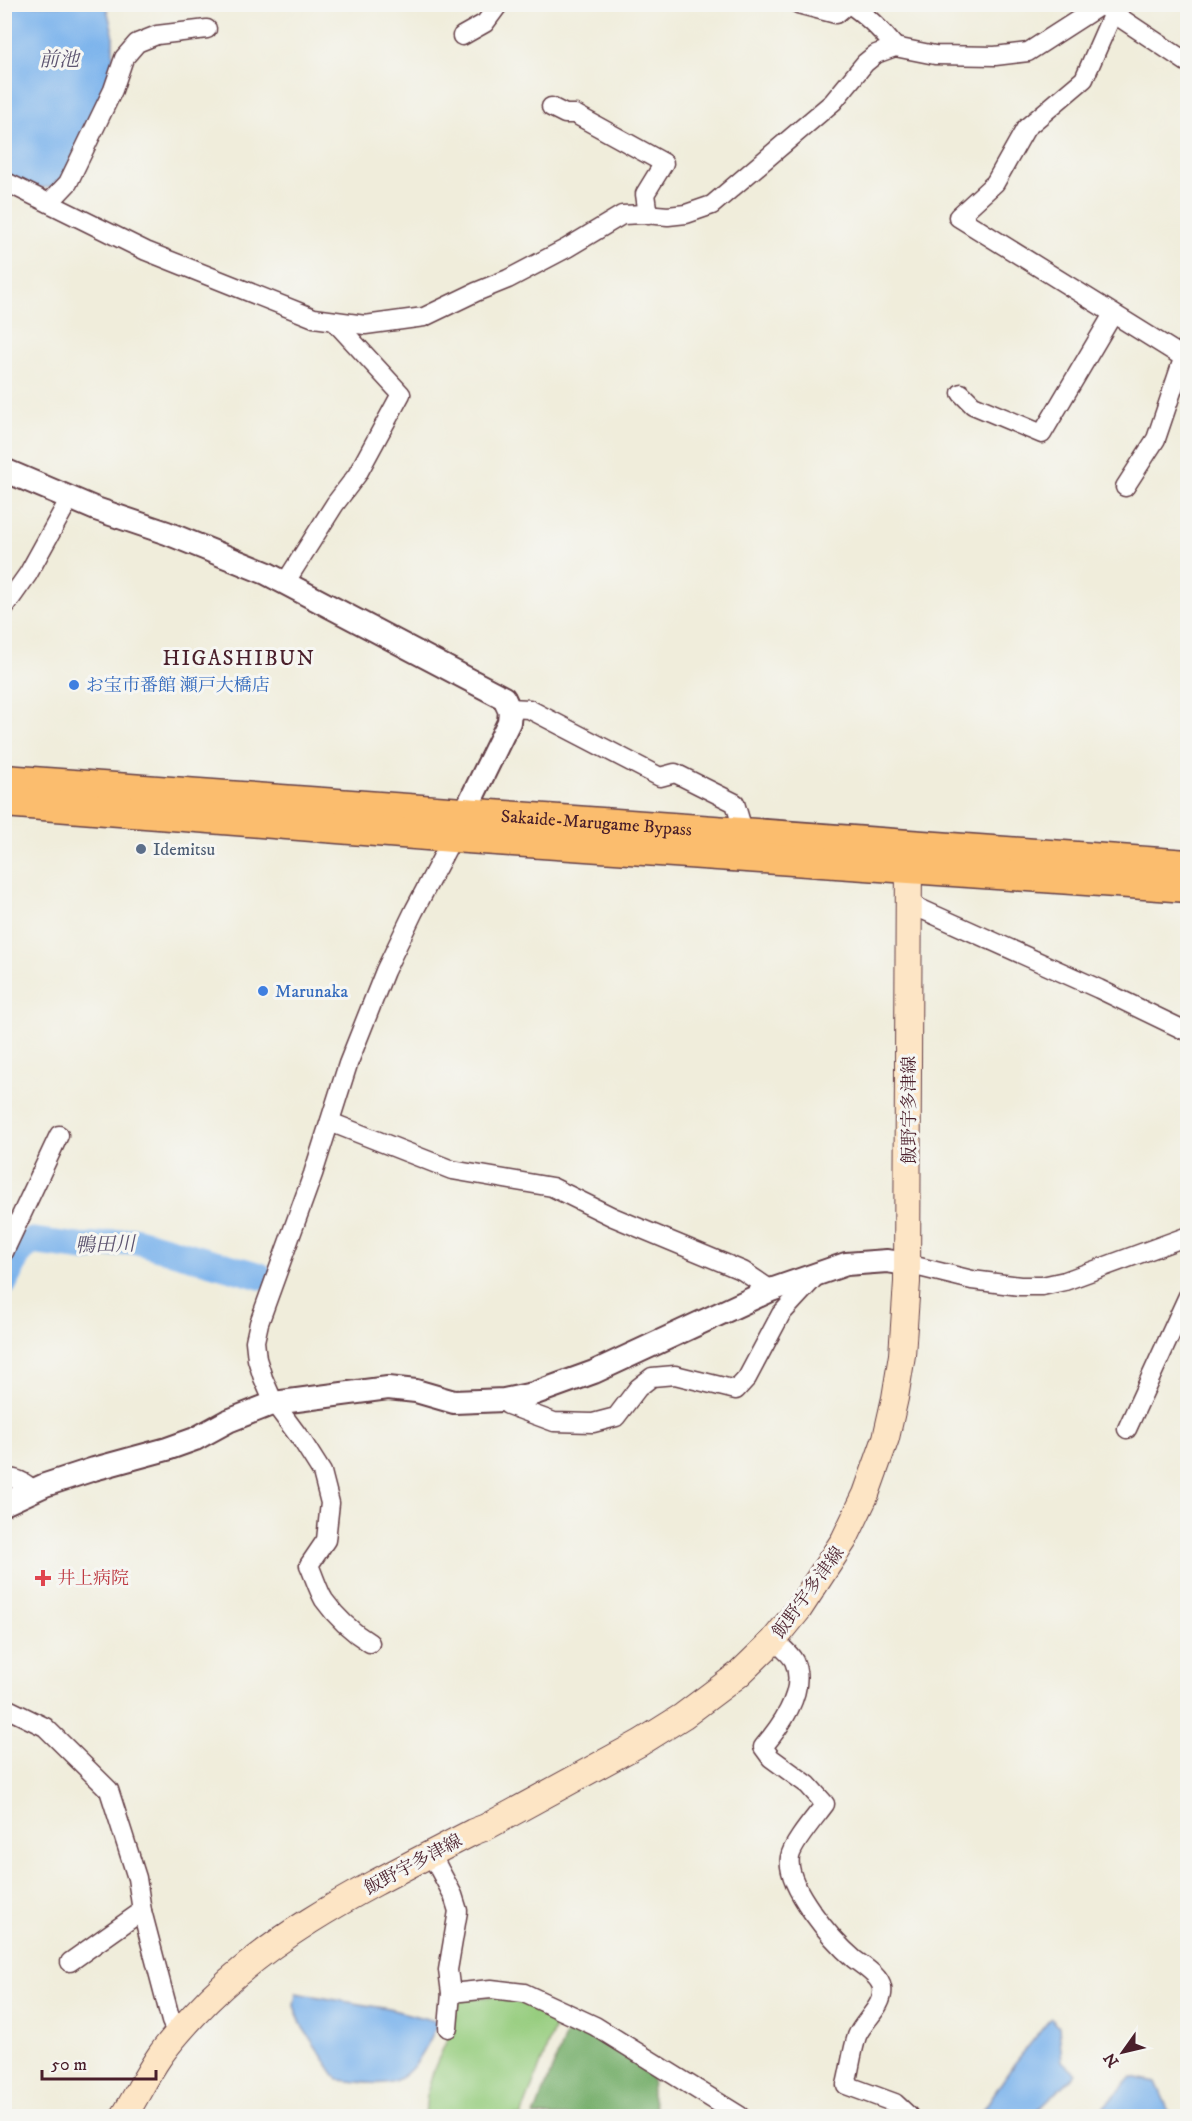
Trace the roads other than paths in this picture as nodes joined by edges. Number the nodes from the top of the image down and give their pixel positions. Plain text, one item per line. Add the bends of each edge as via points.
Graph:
1 (499, 4) edge
2 (798, 4) edge
3 (849, 4) edge
4 (1105, 7) edge
5 (207, 29) dead end
6 (462, 36) dead end
7 (895, 46) junction
8 (1188, 63) edge
9 (551, 107) dead end
10 (4, 181) edge
11 (50, 203) junction
12 (648, 215) junction
13 (1113, 315) junction
14 (334, 321) junction
15 (1185, 351) edge
16 (961, 393) dead end
17 (4, 470) edge
18 (1125, 487) dead end
19 (70, 498) junction
20 (285, 583) junction
21 (4, 609) edge
22 (508, 708) junction
23 (4, 780) edge
24 (4, 802) edge
25 (458, 826) junction
26 (744, 833) junction
27 (910, 856) junction
28 (1188, 865) edge
29 (1188, 886) edge
30 (910, 904) junction
31 (1188, 1032) edge
32 (330, 1122) junction
33 (59, 1135) dead end
34 (1188, 1236) edge
35 (4, 1251) edge
36 (907, 1264) junction
37 (818, 1274) junction
38 (771, 1290) junction
39 (1188, 1296) edge
40 (504, 1400) junction
41 (274, 1403) junction
42 (1127, 1428) dead end
43 (4, 1478) edge
44 (33, 1490) junction
45 (4, 1503) edge
46 (774, 1640) junction
47 (370, 1643) dead end
48 (4, 1707) edge
49 (431, 1854) junction
50 (142, 1911) junction
51 (70, 1962) dead end
52 (451, 1993) junction
53 (448, 2028) dead end
54 (177, 2034) junction
55 (124, 2116) edge
56 (740, 2116) edge
57 (909, 2116) edge

1 - 6 street via 485,24
2 - 3 street via 836,14
3 - 7 street via 869,18
4 - 7 street via 1028,52 935,55
4 - 8 street
4 - 13 street via 1084,79 1026,128 995,183 958,217
5 - 11 street via 157,35 137,43 124,58 113,90 68,183
7 - 12 street via 865,63 833,102 712,205 686,214
9 - 12 street via 575,114 664,163 645,194
10 - 11 street
11 - 14 street via 146,251 314,318
12 - 14 street via 622,215 508,279 424,317 365,325
13 - 15 street
13 - 16 street via 1042,434 973,405
14 - 20 street via 401,394 357,475
15 - 18 street via 1156,439
17 - 19 street
19 - 20 street via 222,554
19 - 21 street
20 - 22 street via 504,698
22 - 25 street via 509,722
22 - 26 street via 529,709 660,777 675,774 735,803
23 - 25 highway, Sakaide-Marugame Bypass via 124,788
24 - 25 highway, Sakaide-Marugame Bypass
25 - 26 highway, Sakaide-Marugame Bypass
25 - 27 highway, Sakaide-Marugame Bypass
25 - 32 street via 385,971
26 - 27 highway, Sakaide-Marugame Bypass
27 - 28 highway, Sakaide-Marugame Bypass
27 - 29 highway, Sakaide-Marugame Bypass
27 - 30 main road, 飯野宇多津線
30 - 31 street
30 - 36 main road, 飯野宇多津線
32 - 38 street via 452,1170 552,1187 743,1271
32 - 41 street via 255,1341 257,1359
33 - 35 street
34 - 36 street via 1042,1286 972,1280
36 - 37 street via 846,1264
36 - 46 main road, 飯野宇多津線 via 902,1355 886,1438 844,1540
37 - 38 street
37 - 40 street via 781,1314 747,1378 736,1390 675,1375 652,1377 638,1388 616,1417 593,1423 554,1422
38 - 40 street via 576,1379
39 - 42 street
40 - 41 street via 454,1402 388,1388
41 - 44 street via 167,1449
41 - 47 street via 322,1472 330,1503 326,1540 309,1564 324,1599 339,1618
43 - 44 street via 26,1483
44 - 45 street
46 - 49 main road, 飯野宇多津線 via 739,1674 640,1743
46 - 57 street via 794,1661 797,1682 791,1704 764,1747 771,1758 808,1785 825,1804 790,1857 792,1878 840,1947 882,1987 881,1998 858,2035 846,2085 895,2103
48 - 50 street via 45,1727 109,1790 137,1878
49 - 52 street via 458,1911 448,1970
49 - 54 main road, 飯野宇多津線 via 309,1920 256,1957 215,1992
50 - 51 street
50 - 54 street
52 - 53 street
52 - 56 street via 491,1989 524,1993 596,2026
54 - 55 main road, 飯野宇多津線 via 158,2057

